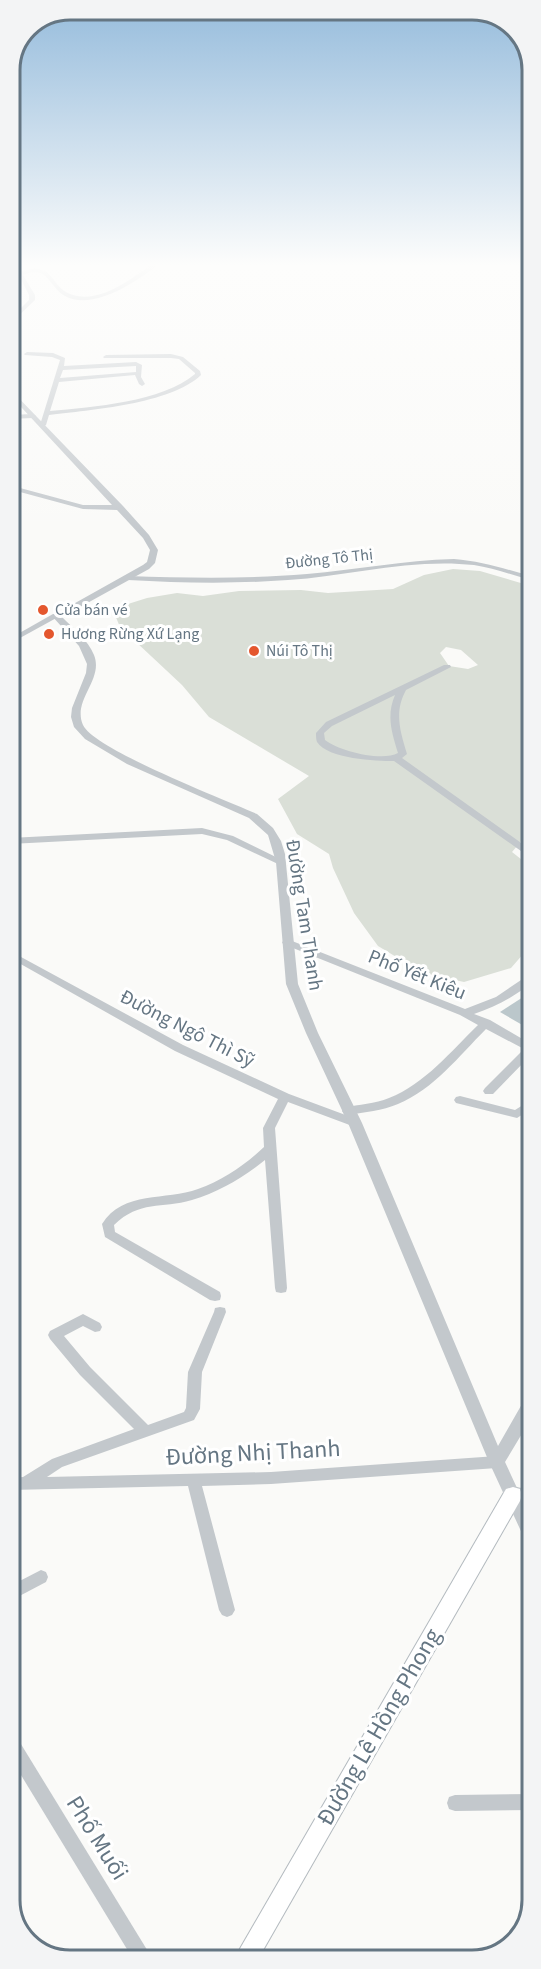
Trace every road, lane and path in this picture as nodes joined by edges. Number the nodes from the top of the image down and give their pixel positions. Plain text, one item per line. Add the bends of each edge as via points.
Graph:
1 (61, 358) edge
2 (178, 358) edge
3 (60, 368) junction
4 (139, 373) junction
5 (57, 380) junction
6 (142, 384) dead end
7 (20, 402) edge
8 (33, 416) junction
9 (20, 417) edge
10 (45, 419) junction
11 (20, 490) edge
12 (120, 508) junction
13 (522, 576) edge
14 (128, 578) junction
15 (56, 616) junction
16 (20, 636) edge
17 (447, 667) dead end
18 (403, 688) junction
19 (396, 758) junction
20 (20, 840) edge
21 (522, 848) edge
22 (281, 862) junction
23 (287, 942) junction
24 (20, 960) edge
25 (522, 986) edge
26 (464, 1013) junction
27 (486, 1023) junction
28 (522, 1043) edge
29 (522, 1057) edge
30 (489, 1091) dead end
31 (285, 1097) junction
32 (460, 1100) dead end
33 (522, 1110) edge
34 (348, 1111) junction
35 (355, 1123) junction
36 (270, 1148) junction
37 (281, 1288) dead end
38 (215, 1296) dead end
39 (220, 1312) dead end
40 (95, 1327) dead end
41 (522, 1419) edge
42 (146, 1432) junction
43 (497, 1462) junction
44 (194, 1481) junction
45 (20, 1482) edge
46 (20, 1484) edge
47 (522, 1494) edge
48 (40, 1577) dead end
49 (20, 1588) edge
50 (227, 1610) dead end
51 (20, 1758) edge
52 (522, 1802) edge
53 (455, 1803) dead end
54 (137, 1949) edge
55 (251, 1949) edge

1 - 3 street
2 - 10 street via 198,372 182,387
3 - 4 street via 136,364
3 - 5 street
4 - 5 street
4 - 6 street
5 - 10 street
7 - 8 street
8 - 9 street
8 - 10 street
10 - 12 street
11 - 12 street via 90,508
12 - 14 street via 154,550 151,563
13 - 14 street, Đường Tô Thị via 491,566 451,562 290,578
14 - 15 street
15 - 16 street
15 - 22 street, Đường Tam Thanh via 81,642 92,663 92,676 76,708 78,726 85,736 112,754 253,816 269,827 278,842
17 - 18 street
18 - 19 street via 393,706 394,731 403,754
18 - 19 street via 329,724 320,737 331,749 373,758
19 - 21 street
20 - 22 street via 202,831 230,838
22 - 23 street, Đường Tam Thanh
23 - 26 street, Phố Yết Kiêu
23 - 34 street, Đường Tam Thanh via 292,984
24 - 31 street, Đường Ngô Thì Sỹ via 179,1048
25 - 26 street via 502,999
26 - 27 street, Phố Yết Kiêu
27 - 28 street, Phố Yết Kiêu
27 - 34 street via 414,1090 386,1104
29 - 30 street
31 - 35 street, Đường Ngô Thì Sỹ
31 - 36 street via 269,1128
32 - 33 street via 517,1113
34 - 35 street, Đường Tam Thanh
35 - 43 street, Đường Tam Thanh
36 - 37 street
36 - 38 street via 210,1190 180,1198 148,1200 123,1209 108,1224 109,1234
39 - 42 street via 195,1372 193,1409 183,1419
40 - 42 street via 83,1319 55,1335
41 - 43 street
42 - 45 street via 57,1463
43 - 44 street, Đường Nhị Thanh
43 - 47 street, Đường Tam Thanh
44 - 46 street, Đường Nhị Thanh
44 - 50 street
47 - 55 main road, Đường Lê Hồng Phong
48 - 49 street
51 - 54 street, Phố Muối
52 - 53 street

